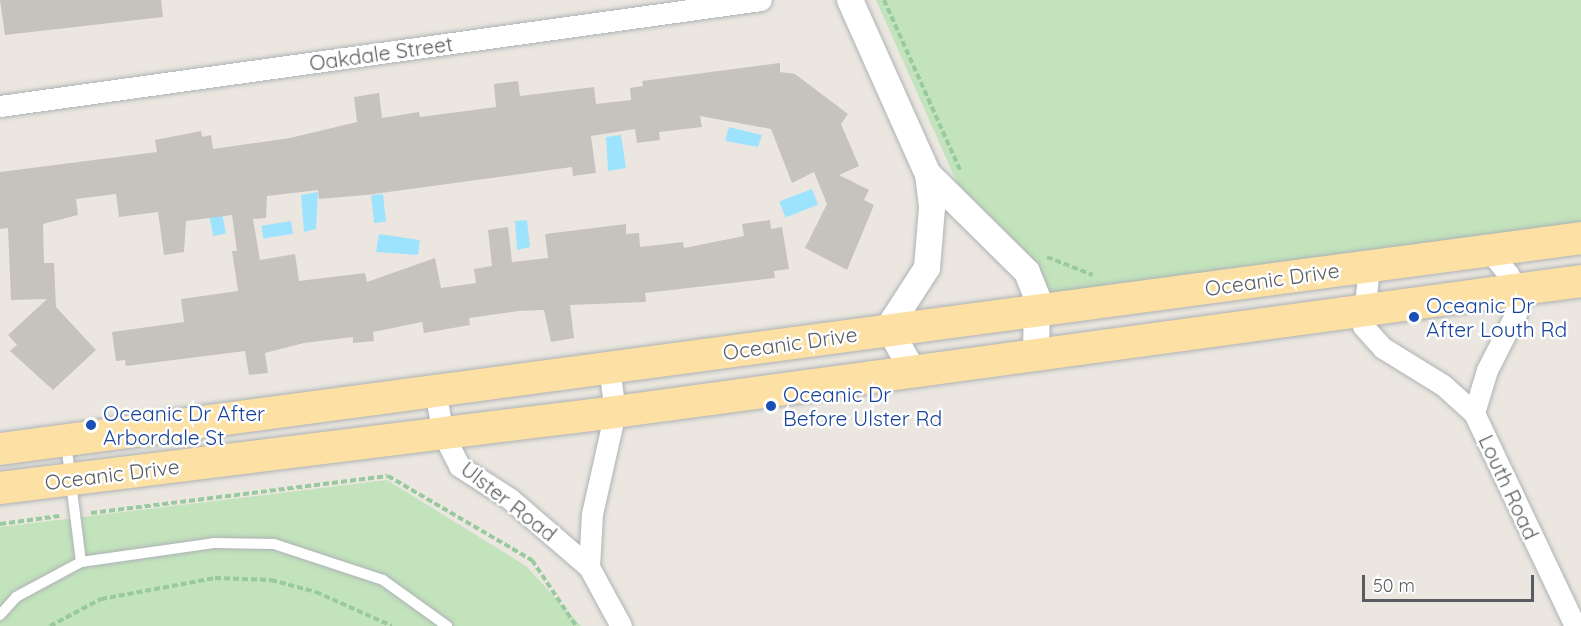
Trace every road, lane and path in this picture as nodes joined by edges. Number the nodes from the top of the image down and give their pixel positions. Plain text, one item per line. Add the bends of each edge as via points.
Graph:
1 (761, 0) edge
2 (850, 0) edge
3 (884, 0) edge
4 (0, 106) edge
5 (928, 174) junction
6 (964, 180) dead end
7 (1581, 238) edge
8 (1489, 250) junction
9 (1040, 254) dead end
10 (1369, 266) junction
11 (1099, 277) dead end
12 (1581, 281) edge
13 (1514, 290) junction
14 (1038, 310) junction
15 (1362, 310) junction
16 (894, 329) junction
17 (1036, 355) junction
18 (609, 367) junction
19 (913, 372) junction
20 (435, 391) junction
21 (615, 412) junction
22 (1474, 413) junction
23 (443, 434) junction
24 (65, 440) junction
25 (0, 449) edge
26 (70, 480) junction
27 (0, 488) edge
28 (75, 514) junction
29 (0, 524) edge
30 (81, 562) junction
31 (589, 567) junction
32 (0, 615) edge
33 (50, 626) edge
34 (392, 626) edge
35 (447, 626) edge
36 (576, 626) edge
37 (621, 626) edge
38 (1575, 626) edge

1 - 4 street, Oakdale Street
2 - 5 street
3 - 6 path
5 - 14 street via 1027,272
5 - 16 street via 929,258 898,306
7 - 8 main road, Oceanic Drive
8 - 10 main road, Oceanic Drive
8 - 13 street
9 - 11 path
10 - 14 main road, Oceanic Drive
10 - 15 street
12 - 13 main road, Oceanic Drive
13 - 15 main road, Oceanic Drive
13 - 22 street, Louth Road via 1517,311 1487,370
14 - 16 main road, Oceanic Drive
14 - 17 street
15 - 17 main road, Oceanic Drive
15 - 22 street, Louth Road via 1363,326 1383,348 1443,385
16 - 18 main road, Oceanic Drive
16 - 19 street
17 - 19 main road, Oceanic Drive
18 - 20 main road, Oceanic Drive
18 - 21 street, Ulster Road
19 - 21 main road, Oceanic Drive
20 - 23 street, Ulster Road
20 - 24 main road, Oceanic Drive
21 - 23 main road, Oceanic Drive
21 - 31 street, Ulster Road via 592,514
22 - 38 street, Louth Road
23 - 26 main road, Oceanic Drive
23 - 31 street, Ulster Road via 459,466 509,498
24 - 25 main road, Oceanic Drive
24 - 26 lane
26 - 27 main road, Oceanic Drive
26 - 28 lane
28 - 29 path
28 - 30 lane
28 - 36 path via 388,476 532,560
30 - 32 lane via 16,597
30 - 35 lane via 214,543 274,544 383,580
31 - 37 street, Ulster Road
33 - 34 path via 101,599 215,578 271,580 316,592

